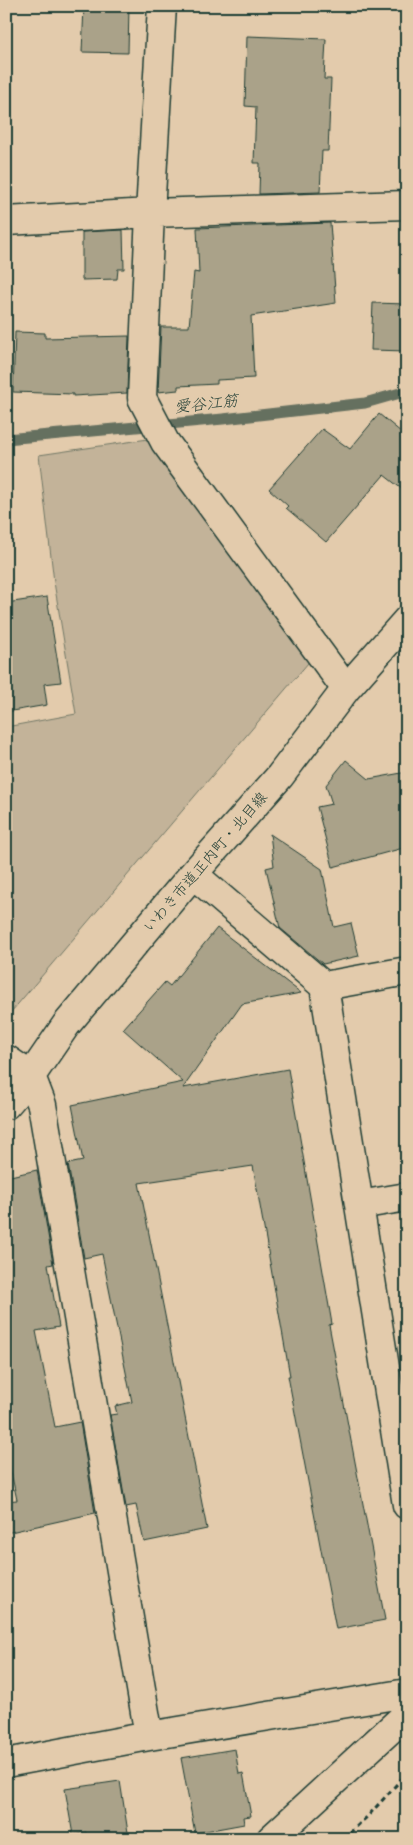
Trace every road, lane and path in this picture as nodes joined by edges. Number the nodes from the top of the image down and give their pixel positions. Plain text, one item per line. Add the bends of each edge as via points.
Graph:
1 (162, 6) edge
2 (407, 205) edge
3 (150, 213) junction
4 (6, 222) edge
5 (407, 620) edge
6 (346, 689) junction
7 (193, 874) junction
8 (407, 971) edge
9 (324, 986) junction
10 (6, 1059) edge
11 (30, 1076) junction
12 (6, 1105) edge
13 (407, 1197) edge
14 (359, 1205) junction
15 (407, 1505) edge
16 (407, 1693) edge
17 (407, 1714) edge
18 (149, 1736) junction
19 (6, 1763) edge
20 (407, 1773) edge
21 (271, 1839) edge
22 (343, 1839) edge

1 - 3 street
2 - 3 street
3 - 4 street
3 - 6 street via 142,398 166,442
5 - 6 street, いわき市道正内町・北目線
6 - 7 street, いわき市道正内町・北目線 via 280,776
7 - 9 street
7 - 11 street, いわき市道正内町・北目線 via 66,1025
8 - 9 street
9 - 14 street
10 - 11 street
11 - 12 street, いわき市道正内町・北目線
11 - 18 street via 42,1104
13 - 14 street
14 - 15 street
16 - 18 street
17 - 21 street
18 - 19 street
20 - 22 path

